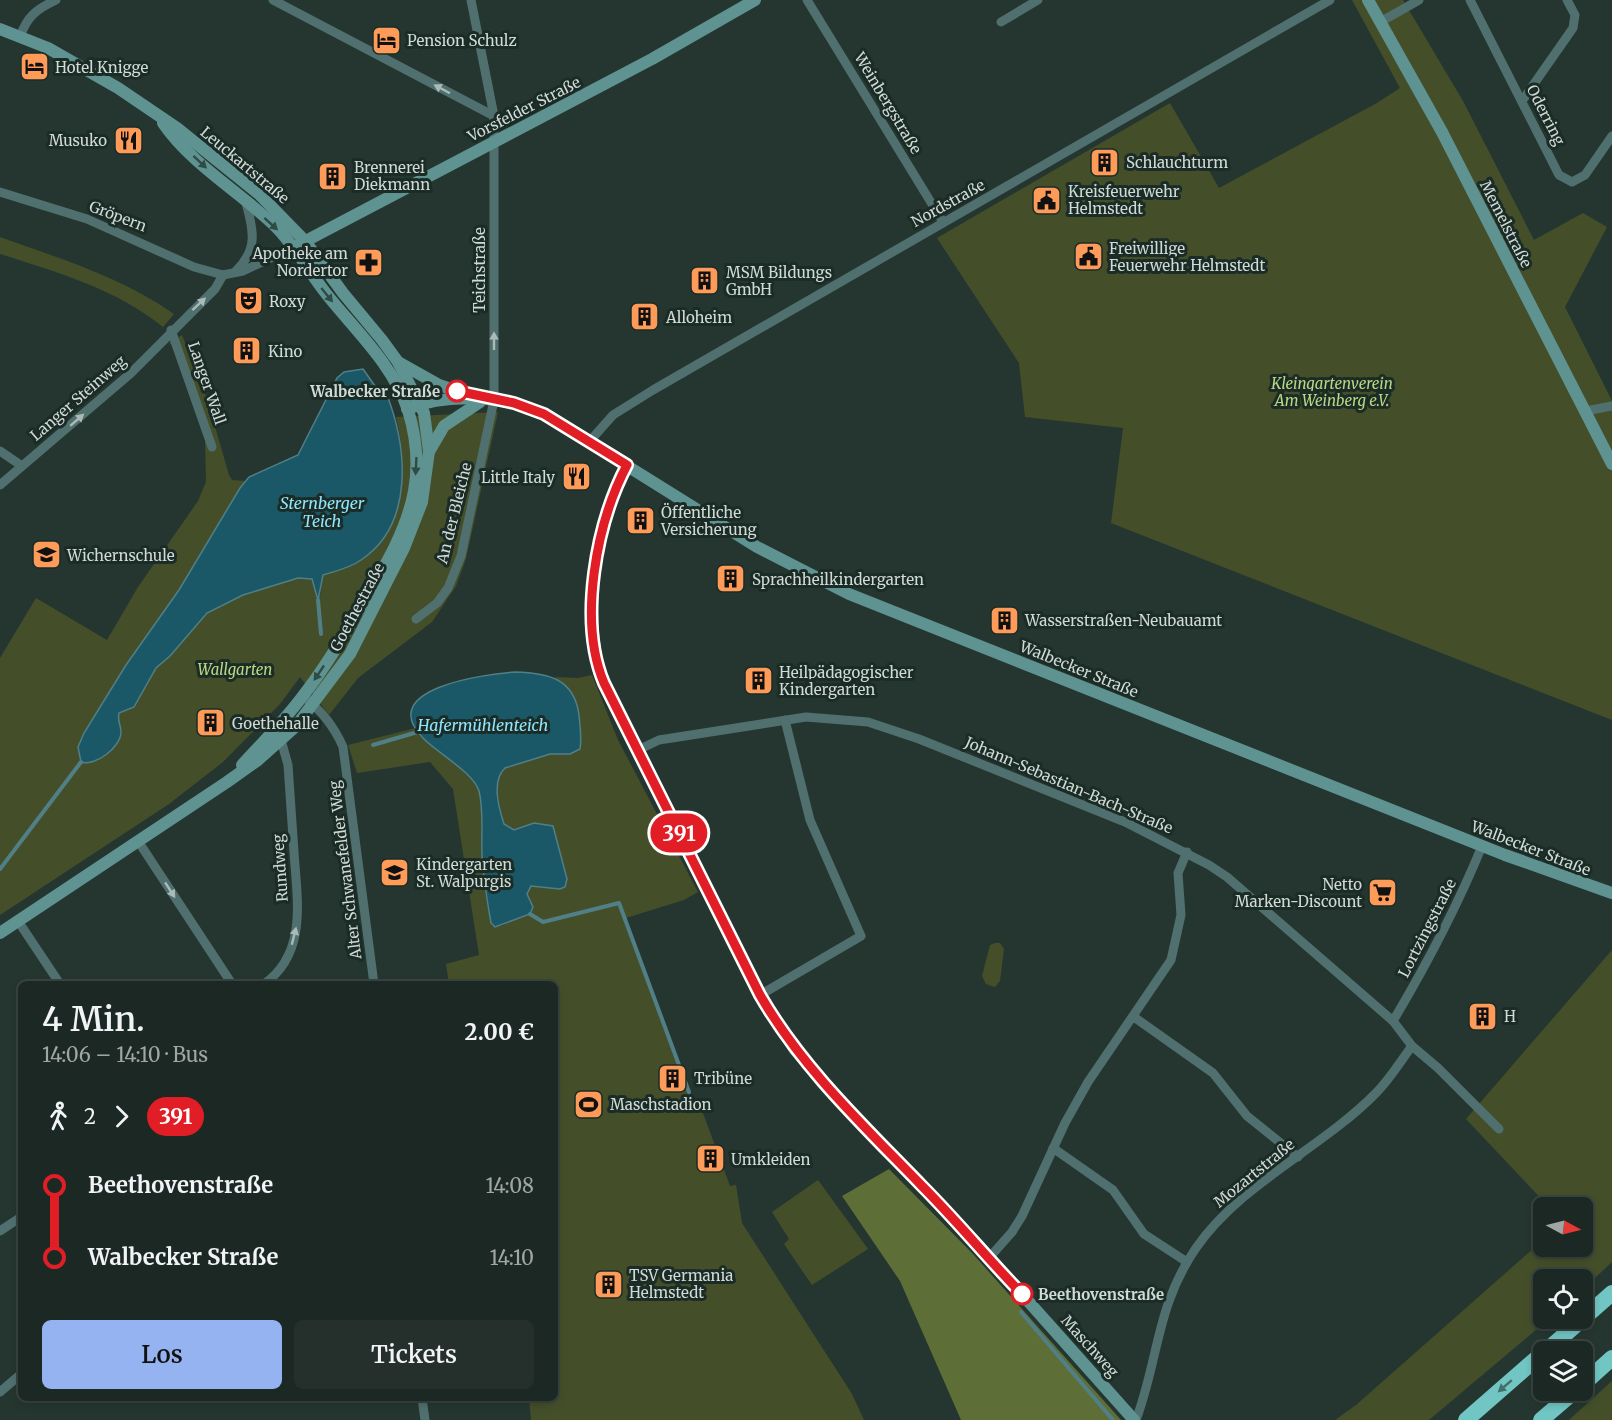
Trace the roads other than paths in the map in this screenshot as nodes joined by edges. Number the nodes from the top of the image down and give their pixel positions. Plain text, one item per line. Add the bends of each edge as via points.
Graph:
1 (56, 0) edge
2 (273, 0) edge
3 (471, 0) edge
4 (755, 0) edge
5 (807, 0) edge
6 (1038, 0) edge
7 (1330, 0) edge
8 (1368, 0) edge
9 (1419, 0) edge
10 (1470, 0) edge
11 (1567, 0) edge
12 (1382, 21) junction
13 (1001, 22) dead end
14 (0, 29) edge
15 (20, 37) junction
16 (1522, 101) junction
17 (494, 116) junction
18 (160, 119) junction
19 (1612, 136) edge
20 (494, 141) junction
21 (0, 192) edge
22 (246, 203) junction
23 (943, 222) junction
24 (305, 241) junction
25 (292, 248) junction
26 (234, 273) junction
27 (223, 275) junction
28 (171, 330) junction
29 (398, 362) junction
30 (489, 399) junction
31 (420, 403) junction
32 (1612, 406) edge
33 (407, 408) junction
34 (1586, 411) junction
35 (589, 442) junction
36 (212, 447) dead end
37 (0, 451) edge
38 (429, 452) junction
39 (1612, 464) edge
40 (627, 465) junction
41 (22, 466) junction
42 (0, 485) edge
43 (416, 619) dead end
44 (303, 696) junction
45 (314, 704) junction
46 (785, 720) junction
47 (281, 740) junction
48 (638, 750) junction
49 (227, 782) junction
50 (138, 841) junction
51 (1482, 846) junction
52 (1187, 852) junction
53 (1612, 893) edge
54 (18, 921) junction
55 (0, 933) edge
56 (58, 981) edge
57 (230, 981) edge
58 (268, 981) edge
59 (374, 981) edge
60 (760, 995) junction
61 (1134, 1017) junction
62 (1393, 1022) junction
63 (1412, 1046) junction
64 (1498, 1129) dead end
65 (1053, 1148) junction
66 (1298, 1157) junction
67 (18, 1219) edge
68 (0, 1231) edge
69 (989, 1258) junction
70 (1187, 1262) junction
71 (1612, 1293) edge
72 (1557, 1341) edge
73 (1612, 1358) edge
74 (1533, 1362) edge
75 (1593, 1375) edge
76 (18, 1377) edge
77 (0, 1392) edge
78 (422, 1401) edge
79 (1563, 1401) edge
80 (425, 1420) edge
81 (1135, 1420) edge
82 (1466, 1420) edge
83 (1541, 1420) edge

1 - 15 street via 29,17
17 -> 2 street
3 - 17 street, Teichstraße
4 - 20 main road, Vorsfelder Straße
5 - 23 street, Weinbergstraße
6 - 13 street
7 - 23 street, Nordstraße
8 - 12 main road, Memelstraße
9 - 12 street
10 - 16 street, Oderring
11 - 16 street via 1575,15 1573,28
12 - 34 main road, Memelstraße
14 - 15 main road, Leuckartstraße
15 - 18 main road, Leuckartstraße via 82,65
16 - 19 street, Oderring via 1559,175 1568,181 1585,175
17 - 20 street, Teichstraße
18 -> 22 main road, Leuckartstraße via 171,135
18 - 24 main road, Leuckartstraße via 259,195
20 - 24 main road, Vorsfelder Straße
30 -> 20 street, Teichstraße
21 - 27 street, Gröpern via 87,219 194,267
22 -> 25 main road, Leuckartstraße via 275,227
22 - 26 street, Leuckartstraße via 254,238 248,258
23 - 35 street, Nordstraße via 623,408 603,423
24 - 25 main road
24 - 29 main road
25 - 26 street
25 -> 33 main road via 371,346
26 - 27 street
28 -> 27 street, Langer Steinweg via 215,289
28 - 36 street, Langer Wall
41 -> 28 street, Langer Steinweg via 131,373
29 - 30 main road via 439,385
29 - 31 main road
30 - 31 main road, Walbecker Straße
30 - 35 main road, Walbecker Straße via 528,407
30 - 38 main road via 466,409 444,426
30 - 43 street, An der Bleiche via 461,556 448,588 437,603
31 - 33 main road, Walbecker Straße
31 - 38 main road, Goethestraße
32 - 34 street
33 -> 44 main road, Goethestraße via 417,459 410,510 373,587
34 - 39 main road, Memelstraße
35 - 40 main road, Walbecker Straße
37 - 41 street
38 - 45 main road, Goethestraße via 422,502 404,548 350,654
40 - 48 main road, Maschweg via 613,491 603,526 592,628 599,672
40 - 51 main road, Walbecker Straße via 757,547 849,594
41 - 42 street, Langer Steinweg
44 - 45 street, Alter Schwanefelder Weg
44 - 49 main road, Goethestraße
45 - 47 main road, Goethestraße
45 - 59 street, Alter Schwanefelder Weg via 337,731 346,760
46 - 48 street, Johann-Sebastian-Bach-Straße via 659,740
46 - 52 street, Johann-Sebastian-Bach-Straße via 833,718 882,726 1125,822
46 - 60 street via 810,820 861,936
47 - 49 main road, Goethestraße
58 -> 47 street, Rundweg via 278,974 290,952 298,917 288,765
48 - 60 main road, Maschweg
49 - 50 main road, Goethestraße
50 - 54 main road, Goethestraße
50 -> 57 street
51 - 53 main road, Walbecker Straße
51 - 62 street, Lortzingstraße via 1439,941
52 - 61 street via 1178,873 1181,915 1177,945
52 - 62 street, Johann-Sebastian-Bach-Straße via 1227,877
54 - 55 main road, Goethestraße
54 - 56 street
60 - 69 main road, Maschweg via 795,1050
61 - 65 street via 1088,1082
61 - 66 street via 1213,1073 1248,1116
62 - 63 street, Johann-Sebastian-Bach-Straße
63 - 64 street, Johann-Sebastian-Bach-Straße
63 - 66 street, Mozartstraße via 1375,1094
65 - 69 street via 1022,1216
65 - 70 street via 1113,1190 1144,1234
66 - 70 street, Mozartstraße via 1225,1215
67 - 68 street
69 - 81 main road, Maschweg
70 - 81 street, Mozartstraße via 1160,1322 1147,1391
71 - 72 highway
73 - 75 highway
74 -> 82 highway
76 - 77 street
78 - 80 street
79 - 83 highway

